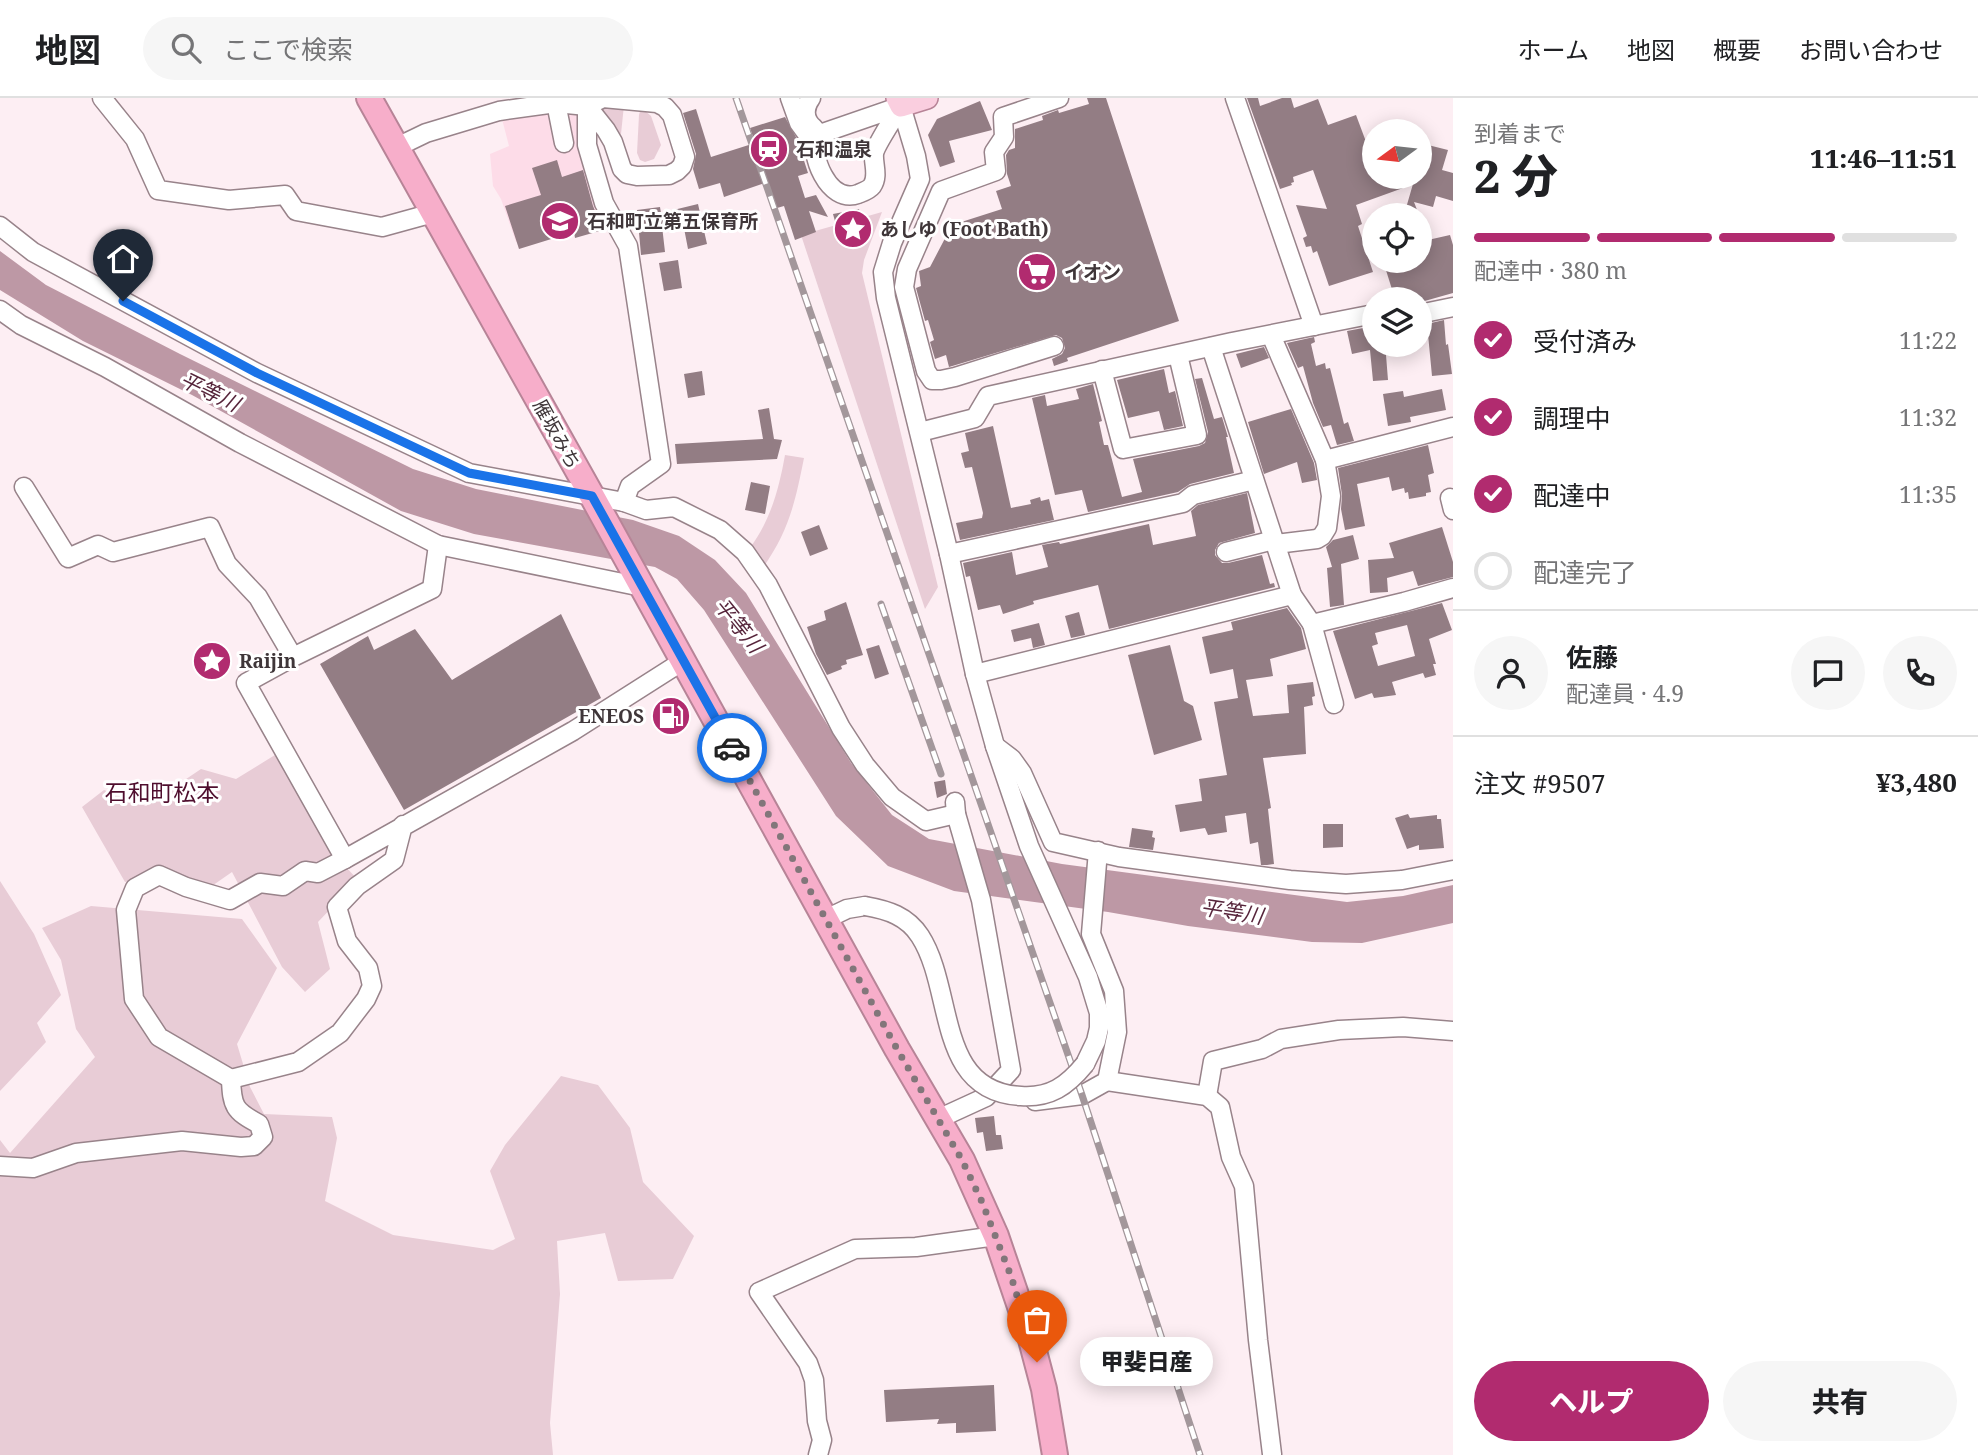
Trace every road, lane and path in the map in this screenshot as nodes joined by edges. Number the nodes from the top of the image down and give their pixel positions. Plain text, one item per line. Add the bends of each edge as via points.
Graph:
1 (102, 98) edge
2 (369, 98) edge
3 (790, 98) edge
4 (811, 98) edge
5 (927, 98) edge
6 (1059, 98) edge
7 (1235, 98) edge
8 (587, 102) edge
9 (899, 102) edge
10 (556, 103) junction
11 (664, 103) edge
12 (830, 130) junction
13 (564, 143) dead end
14 (815, 145) junction
15 (397, 147) junction
16 (433, 212) junction
17 (0, 226) edge
18 (888, 258) junction
19 (907, 269) junction
20 (1453, 307) edge
21 (0, 310) edge
22 (1432, 311) edge
23 (1362, 316) edge
24 (1314, 326) junction
25 (1271, 335) junction
26 (1054, 346) dead end
27 (1211, 347) junction
28 (1178, 355) junction
29 (1102, 370) junction
30 (1453, 428) edge
31 (920, 432) junction
32 (1325, 460) junction
33 (1255, 480) junction
34 (24, 487) dead end
35 (624, 502) junction
36 (596, 503) junction
37 (1275, 542) junction
38 (438, 545) junction
39 (1226, 552) dead end
40 (950, 554) junction
41 (640, 583) junction
42 (1453, 588) edge
43 (1292, 595) junction
44 (1312, 624) junction
45 (293, 657) junction
46 (683, 661) junction
47 (975, 674) junction
48 (1334, 704) dead end
49 (995, 746) junction
50 (403, 825) junction
51 (1098, 857) junction
52 (345, 859) junction
53 (1453, 870) edge
54 (826, 919) junction
55 (1453, 1031) edge
56 (231, 1079) junction
57 (1107, 1081) junction
58 (986, 1097) junction
59 (1207, 1097) junction
60 (939, 1119) junction
61 (0, 1166) edge
62 (996, 1236) junction
63 (1272, 1454) edge
64 (817, 1455) edge
65 (1055, 1455) edge

1 - 16 street via 135,139 158,190 229,200 285,195 296,211 382,227
2 - 15 highway, 雁坂みち
3 - 14 street via 799,123
4 - 12 street via 805,113 808,122 816,129
5 - 9 main road
6 - 19 street via 1003,117 1004,137 994,152 996,171 941,191
7 - 24 street
8 - 10 street
8 - 11 street via 603,98
8 - 11 street via 610,136 622,169 636,176 669,175 685,157
8 - 35 street via 590,157 604,203 628,246 661,464 630,486
9 - 12 street
9 - 14 street via 877,144 876,174 864,192 847,197 831,189
9 - 18 street via 920,178
10 - 13 street
10 - 15 street via 499,111 426,133
12 - 14 street via 817,135
15 - 16 highway, 雁坂みち
16 - 36 highway, 雁坂みち
17 - 36 street via 33,252 257,373 469,473
18 - 19 street
18 - 31 street via 883,282
19 - 26 street via 908,307 932,380
20 - 22 street
21 - 38 street via 240,443
23 - 24 street
24 - 25 street
25 - 27 street
25 - 32 street
27 - 28 street
27 - 33 street
28 - 29 street
28 - 29 street via 1197,435 1123,449
29 - 31 street via 988,396 975,418
30 - 32 street
31 - 40 street
32 - 37 street via 1331,496 1327,528 1317,539
33 - 37 street
33 - 40 street via 1193,495 1183,503
34 - 45 street via 68,558 98,545 113,552 210,527 227,564 258,597
35 - 36 street
35 - 58 street via 646,510 674,507 720,530 745,552 768,585 841,728 881,785 926,821 957,814 981,900 1011,1070
36 - 41 highway, 雁坂みち
37 - 39 street
37 - 43 street
38 - 41 street
38 - 45 street via 432,589
40 - 47 street
41 - 46 highway, 雁坂みち
42 - 44 street
43 - 44 street
43 - 47 street
44 - 48 street
45 - 52 street via 246,683
46 - 50 street via 573,731
46 - 54 highway, 雁坂みち
47 - 49 street
49 - 51 street via 1022,773 1053,842
49 - 54 street, bridge via 1029,846 1099,1013 1096,1041 1085,1064 1062,1088 1032,1097 1008,1096 986,1088 965,1068 932,960 908,921 865,906
50 - 52 street
50 - 56 street via 394,860 337,907 347,941 369,968 372,986 366,999 340,1033 298,1062
51 - 53 street via 1346,884
51 - 57 street via 1091,934 1114,991 1117,1032
52 - 56 street via 318,873 305,872 282,886 260,883 230,900 159,875 135,888 125,910 134,999 159,1037
54 - 60 highway, 雁坂みち
55 - 59 street via 1403,1027 1281,1039 1262,1049 1213,1061
56 - 61 street via 232,1102 242,1115 259,1124 263,1137 254,1146 182,1142 76,1153 33,1168
57 - 58 street via 1073,1097 1009,1102
57 - 59 street
58 - 60 street
59 - 63 street via 1220,1107 1231,1157 1244,1186
60 - 62 highway, 雁坂みち
62 - 64 street via 916,1247 855,1249 759,1292 814,1380 822,1440
62 - 65 highway, 雁坂みち via 1030,1336

